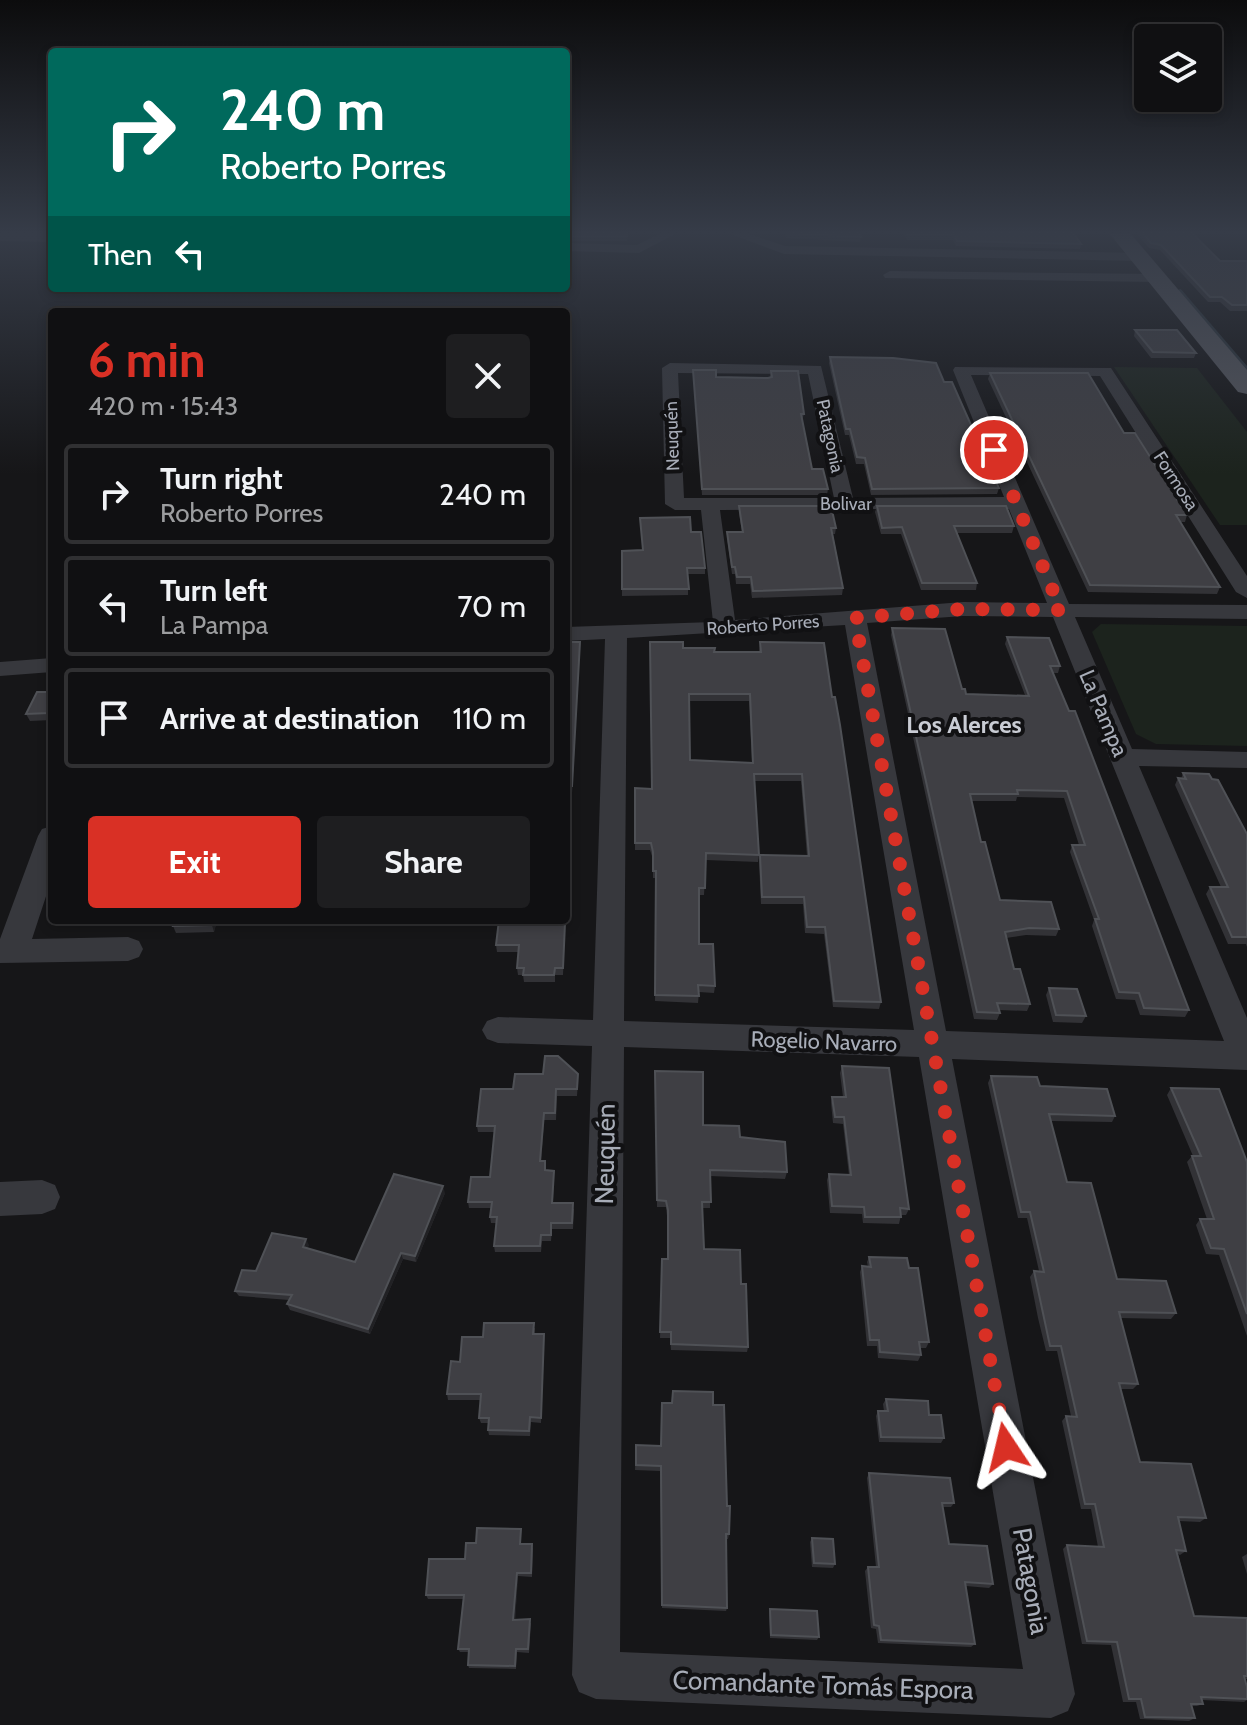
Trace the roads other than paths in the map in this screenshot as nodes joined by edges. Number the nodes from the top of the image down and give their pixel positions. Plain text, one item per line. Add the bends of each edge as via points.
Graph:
1 (1187, 314) edge
2 (670, 368) joint
3 (961, 370) joint
4 (1247, 386) edge
5 (1017, 503) junction
6 (675, 504) joint
7 (710, 504) junction
8 (845, 504) junction
9 (1247, 592) edge
10 (1061, 610) junction
11 (1247, 612) edge
12 (855, 618) junction
13 (725, 628) junction
14 (616, 633) junction
15 (570, 634) edge
16 (48, 665) edge
17 (0, 669) edge
18 (1123, 757) junction
19 (1247, 760) edge
20 (48, 846) edge
21 (128, 949) dead end
22 (6, 951) edge
23 (498, 1030) dead end
24 (608, 1034) junction
25 (933, 1044) junction
26 (1247, 1055) edge
27 (42, 1197) dead end
28 (0, 1199) edge
29 (596, 1675) joint
30 (1051, 1694) joint

1 - 4 main road
2 - 6 street, Neuquén
2 - 8 street, Patagonia via 815,369
3 - 5 street, La Pampa
3 - 9 street, Formosa via 1105,371
5 - 8 street, Bolivar
5 - 10 street, La Pampa
6 - 7 street, Bolivar
7 - 8 street, Bolivar
7 - 13 street
10 - 11 street, Roberto Porres
10 - 12 street, Roberto Porres via 963,609
10 - 18 street, La Pampa
12 - 13 street, Roberto Porres
12 - 25 street, Patagonia
13 - 14 street, Roberto Porres
14 - 15 street, Roberto Porres
14 - 24 street, Neuquén
16 - 17 street
18 - 19 street
18 - 26 street, La Pampa
20 - 22 street
21 - 22 street
23 - 24 street, Rogelio Navarro
24 - 25 street, Rogelio Navarro
24 - 29 street, Neuquén
25 - 26 street, Rogelio Navarro
25 - 30 street, Patagonia
27 - 28 street
29 - 30 street, Comandante Tomás Espora

